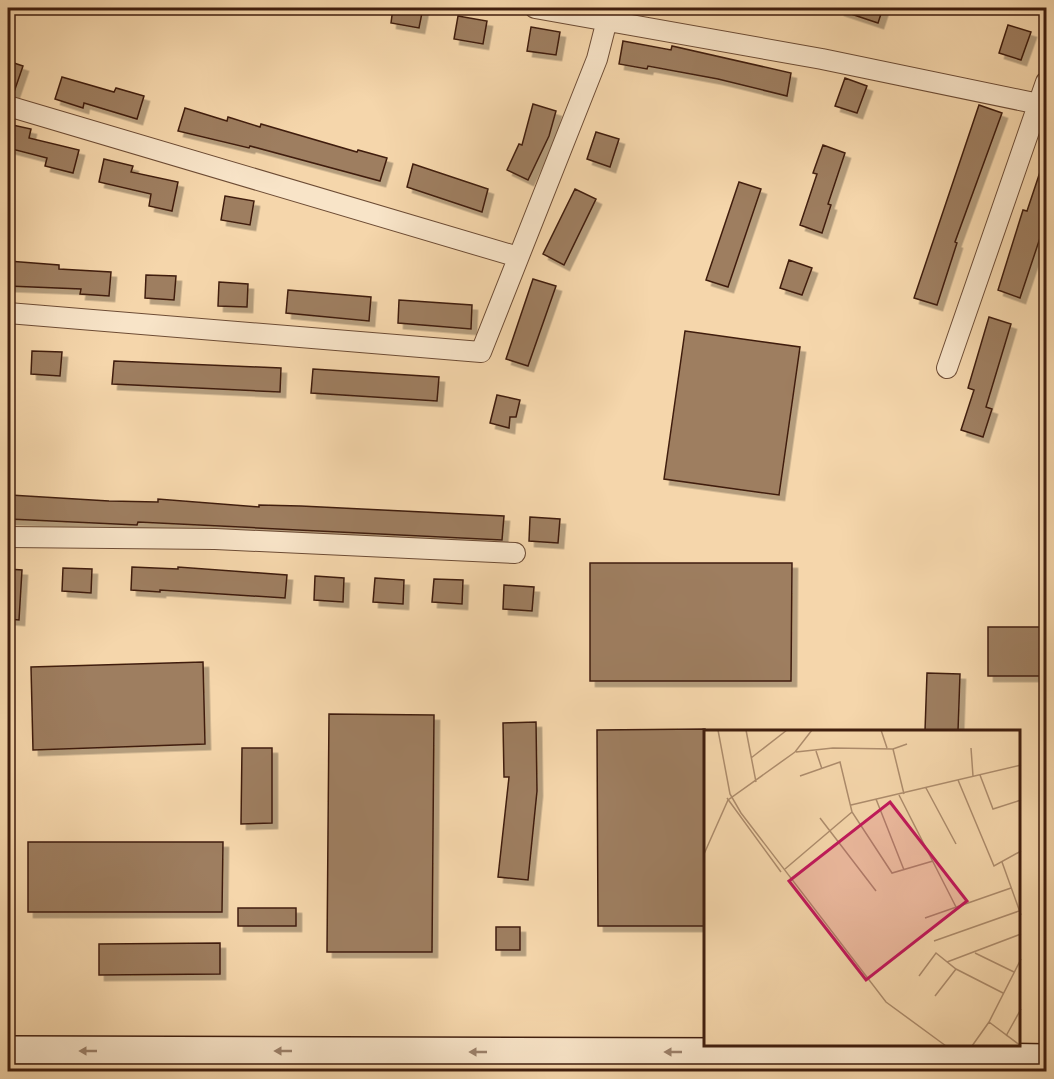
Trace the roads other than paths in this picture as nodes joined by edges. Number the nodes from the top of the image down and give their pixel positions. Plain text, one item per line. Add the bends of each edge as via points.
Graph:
1 (536, 8) edge
2 (607, 20) junction
3 (1047, 81) edge
4 (1039, 104) junction
5 (8, 106) edge
6 (518, 257) junction
7 (8, 313) edge
8 (947, 368) dead end
9 (8, 537) edge
10 (515, 553) dead end
11 (8, 1050) edge
12 (1047, 1059) edge
13 (733, 1062) edge

1 - 2 street
2 - 4 street via 822,58
2 - 6 street via 597,59
3 - 4 street
4 - 8 street
5 - 6 street
6 - 7 street via 481,352
9 - 10 street via 215,539
13 -> 11 main road
12 - 13 main road

